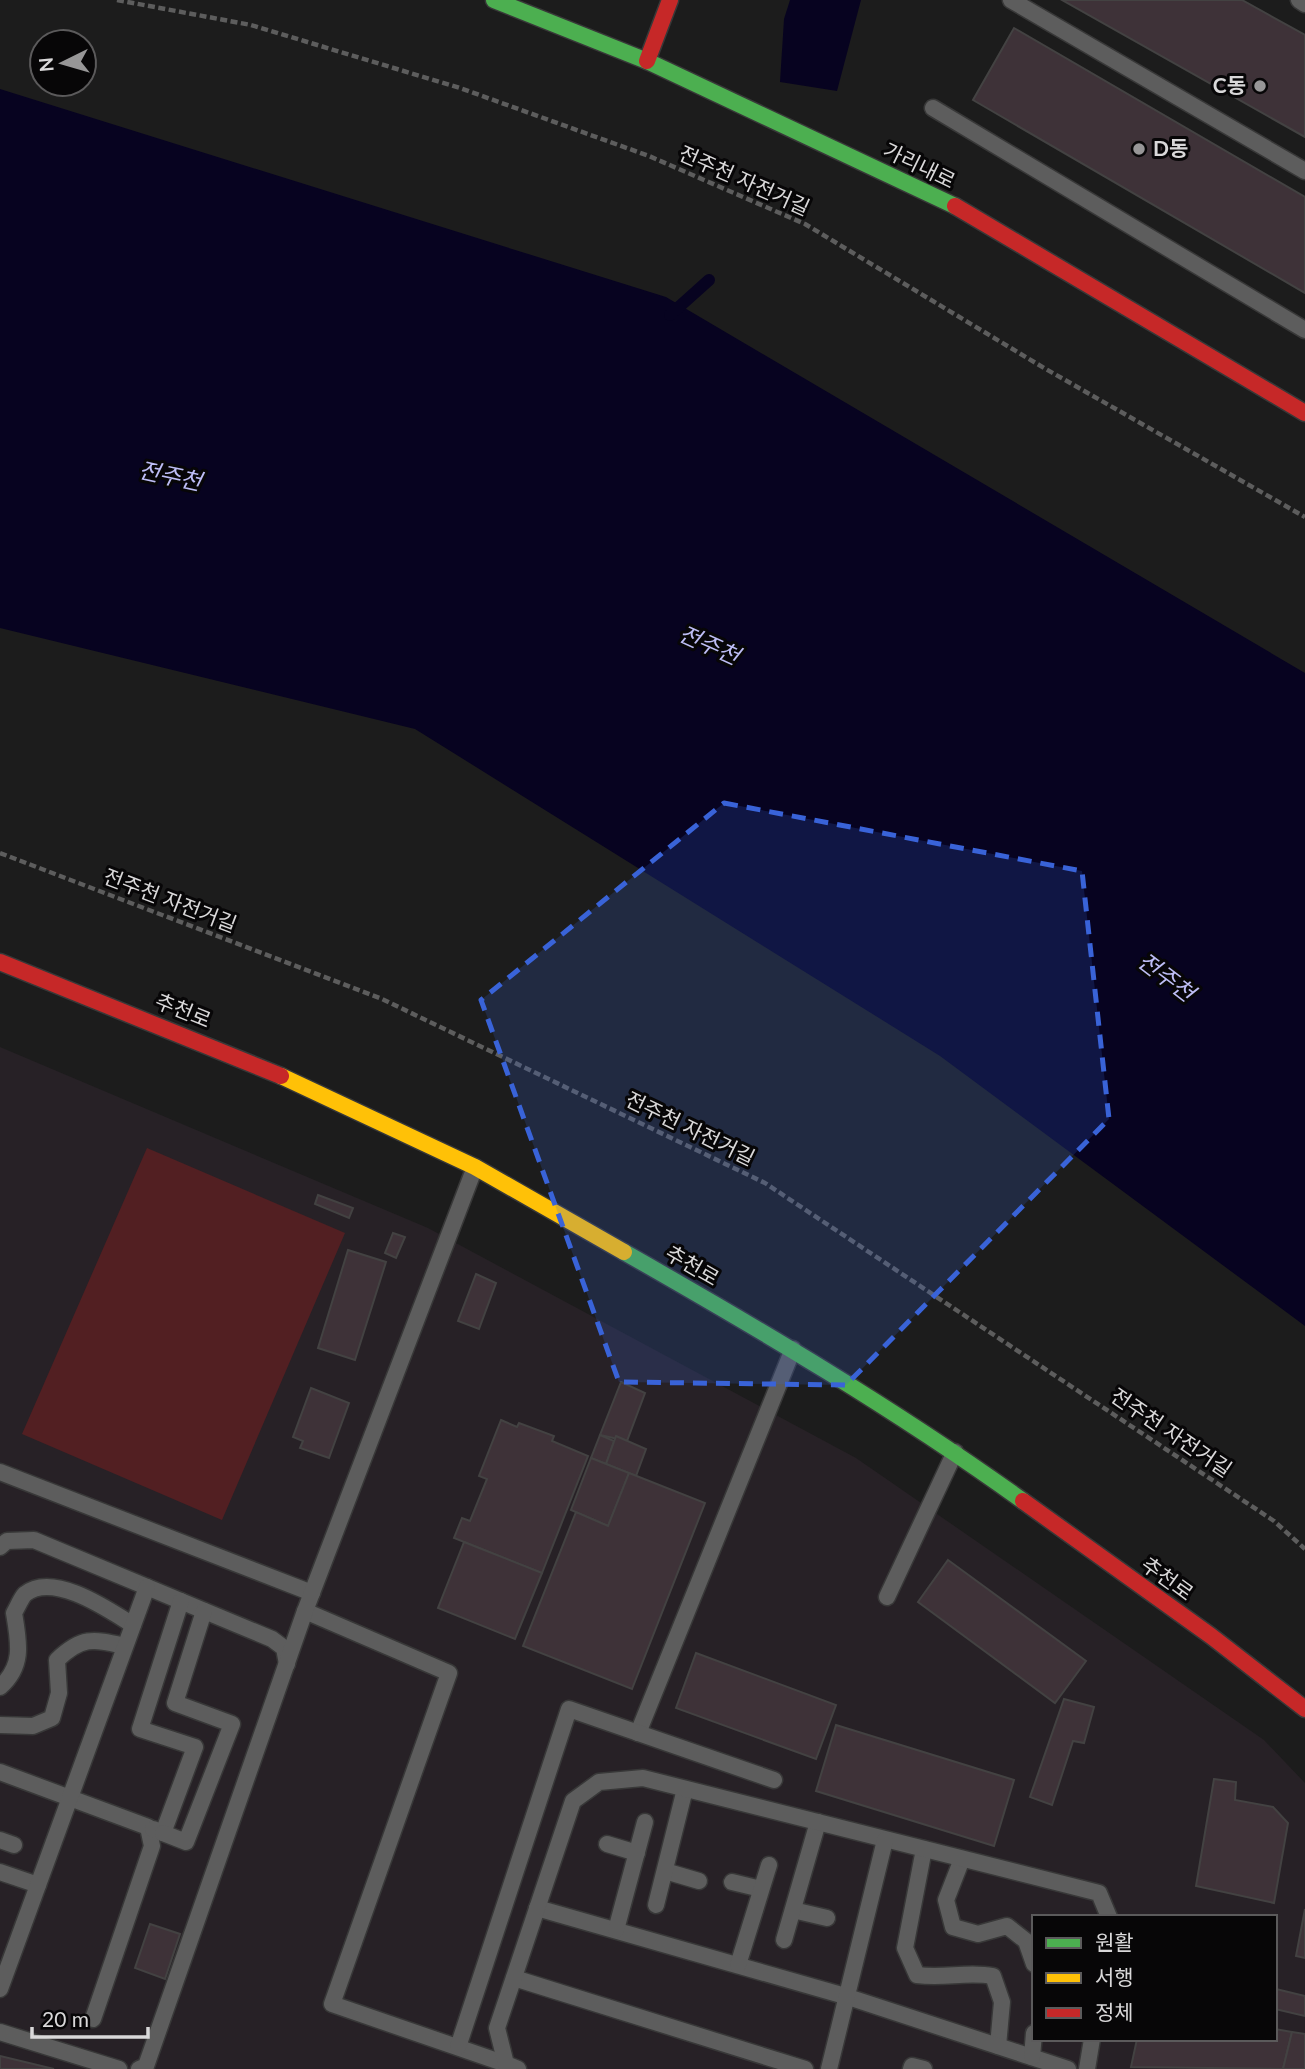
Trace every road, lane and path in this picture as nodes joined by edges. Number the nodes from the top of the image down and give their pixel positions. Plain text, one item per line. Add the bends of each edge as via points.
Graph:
1 (117, 0) edge
2 (494, 0) edge
3 (670, 0) edge
4 (1011, 0) edge
5 (1299, 0) edge
6 (1305, 4) edge
7 (647, 61) junction
8 (933, 108) dead end
9 (1305, 171) edge
10 (1305, 330) edge
11 (1305, 413) edge
12 (1305, 517) edge
13 (0, 853) edge
14 (0, 962) edge
15 (475, 1167) junction
16 (793, 1348) junction
17 (955, 1452) junction
18 (0, 1472) edge
19 (0, 1547) edge
20 (1305, 1549) edge
21 (147, 1587) junction
22 (312, 1593) junction
23 (887, 1597) dead end
24 (181, 1601) junction
25 (204, 1611) junction
26 (305, 1611) junction
27 (133, 1625) junction
28 (125, 1646) junction
29 (288, 1667) junction
30 (0, 1687) edge
31 (1305, 1709) edge
32 (0, 1725) edge
33 (638, 1733) junction
34 (0, 1772) edge
35 (774, 1780) dead end
36 (685, 1789) junction
37 (70, 1799) junction
38 (645, 1822) dead end
39 (818, 1822) junction
40 (156, 1830) junction
41 (885, 1840) junction
42 (607, 1844) dead end
43 (924, 1849) junction
44 (637, 1853) junction
45 (962, 1859) junction
46 (769, 1865) dead end
47 (665, 1871) junction
48 (0, 1872) edge
49 (699, 1881) dead end
50 (732, 1882) dead end
51 (38, 1885) junction
52 (761, 1889) junction
53 (656, 1905) dead end
54 (537, 1908) junction
55 (793, 1910) junction
56 (1109, 1915) edge
57 (827, 1918) dead end
58 (616, 1930) junction
59 (784, 1940) dead end
60 (1032, 1958) edge
61 (738, 1965) junction
62 (514, 1978) junction
63 (2, 1979) edge
64 (845, 1996) junction
65 (93, 2019) dead end
66 (0, 2032) edge
67 (1033, 2041) edge
68 (1092, 2041) edge
69 (998, 2046) junction
70 (458, 2047) junction
71 (1032, 2057) junction
72 (512, 2066) edge
73 (119, 2069) edge
74 (139, 2069) edge
75 (805, 2069) edge
76 (829, 2069) edge
77 (911, 2069) edge
78 (924, 2069) edge
79 (1068, 2069) edge
80 (1087, 2069) edge

1 - 12 path, 전주천 자전거길 via 264,29 460,88 673,166 805,224
2 - 7 street, 가리내로
3 - 7 street
4 - 9 lane
5 - 6 lane
7 - 11 street, 가리내로 via 971,214
8 - 10 lane
13 - 20 path, 전주천 자전거길 via 382,999 765,1183 1274,1521
14 - 15 street, 추천로 via 257,1065
15 - 16 street, 추천로
15 - 22 lane
16 - 17 street, 추천로
16 - 33 lane
17 - 23 lane
17 - 31 street, 추천로
18 - 22 lane
19 - 21 lane via 7,1541 34,1540
21 - 24 lane
21 - 27 lane
22 - 26 lane
24 - 25 lane
24 - 40 lane via 140,1729 195,1748
25 - 29 lane via 272,1639 284,1648
25 - 40 lane via 175,1703 232,1724 186,1842
26 - 29 lane
26 - 70 lane via 449,1673 332,2004
27 - 28 lane
27 - 30 lane via 79,1594 46,1587 25,1594 14,1614 20,1650 12,1676
28 - 32 lane via 100,1640 74,1643 57,1660 59,1693 52,1718 33,1726
28 - 37 lane
29 - 74 lane via 146,2066
33 - 35 lane
33 - 70 lane via 569,1709
34 - 37 lane
36 - 39 lane
36 - 47 lane
36 - 54 lane via 642,1778 599,1782 573,1801
37 - 40 lane
37 - 51 lane
38 - 44 lane
39 - 41 lane
39 - 55 lane
40 - 65 lane
41 - 43 lane
41 - 64 lane
42 - 44 lane
43 - 45 lane
43 - 69 lane via 905,1948 917,1975 944,1978 971,1972 993,1976 1002,2002
44 - 58 lane
45 - 56 lane via 1099,1893
45 - 60 lane via 946,1900 953,1927 978,1934 1007,1926 1026,1941
46 - 52 lane
47 - 49 lane
47 - 53 lane
48 - 51 lane
50 - 52 lane
51 - 63 lane
52 - 61 lane
54 - 58 lane
54 - 62 lane
55 - 57 lane
55 - 59 lane
58 - 61 lane
61 - 64 lane
62 - 72 lane via 497,2028
62 - 75 lane
64 - 69 lane
64 - 76 lane
66 - 73 lane
67 - 71 lane
68 - 80 lane
69 - 71 lane
70 - 72 lane
71 - 79 lane
77 - 78 lane

